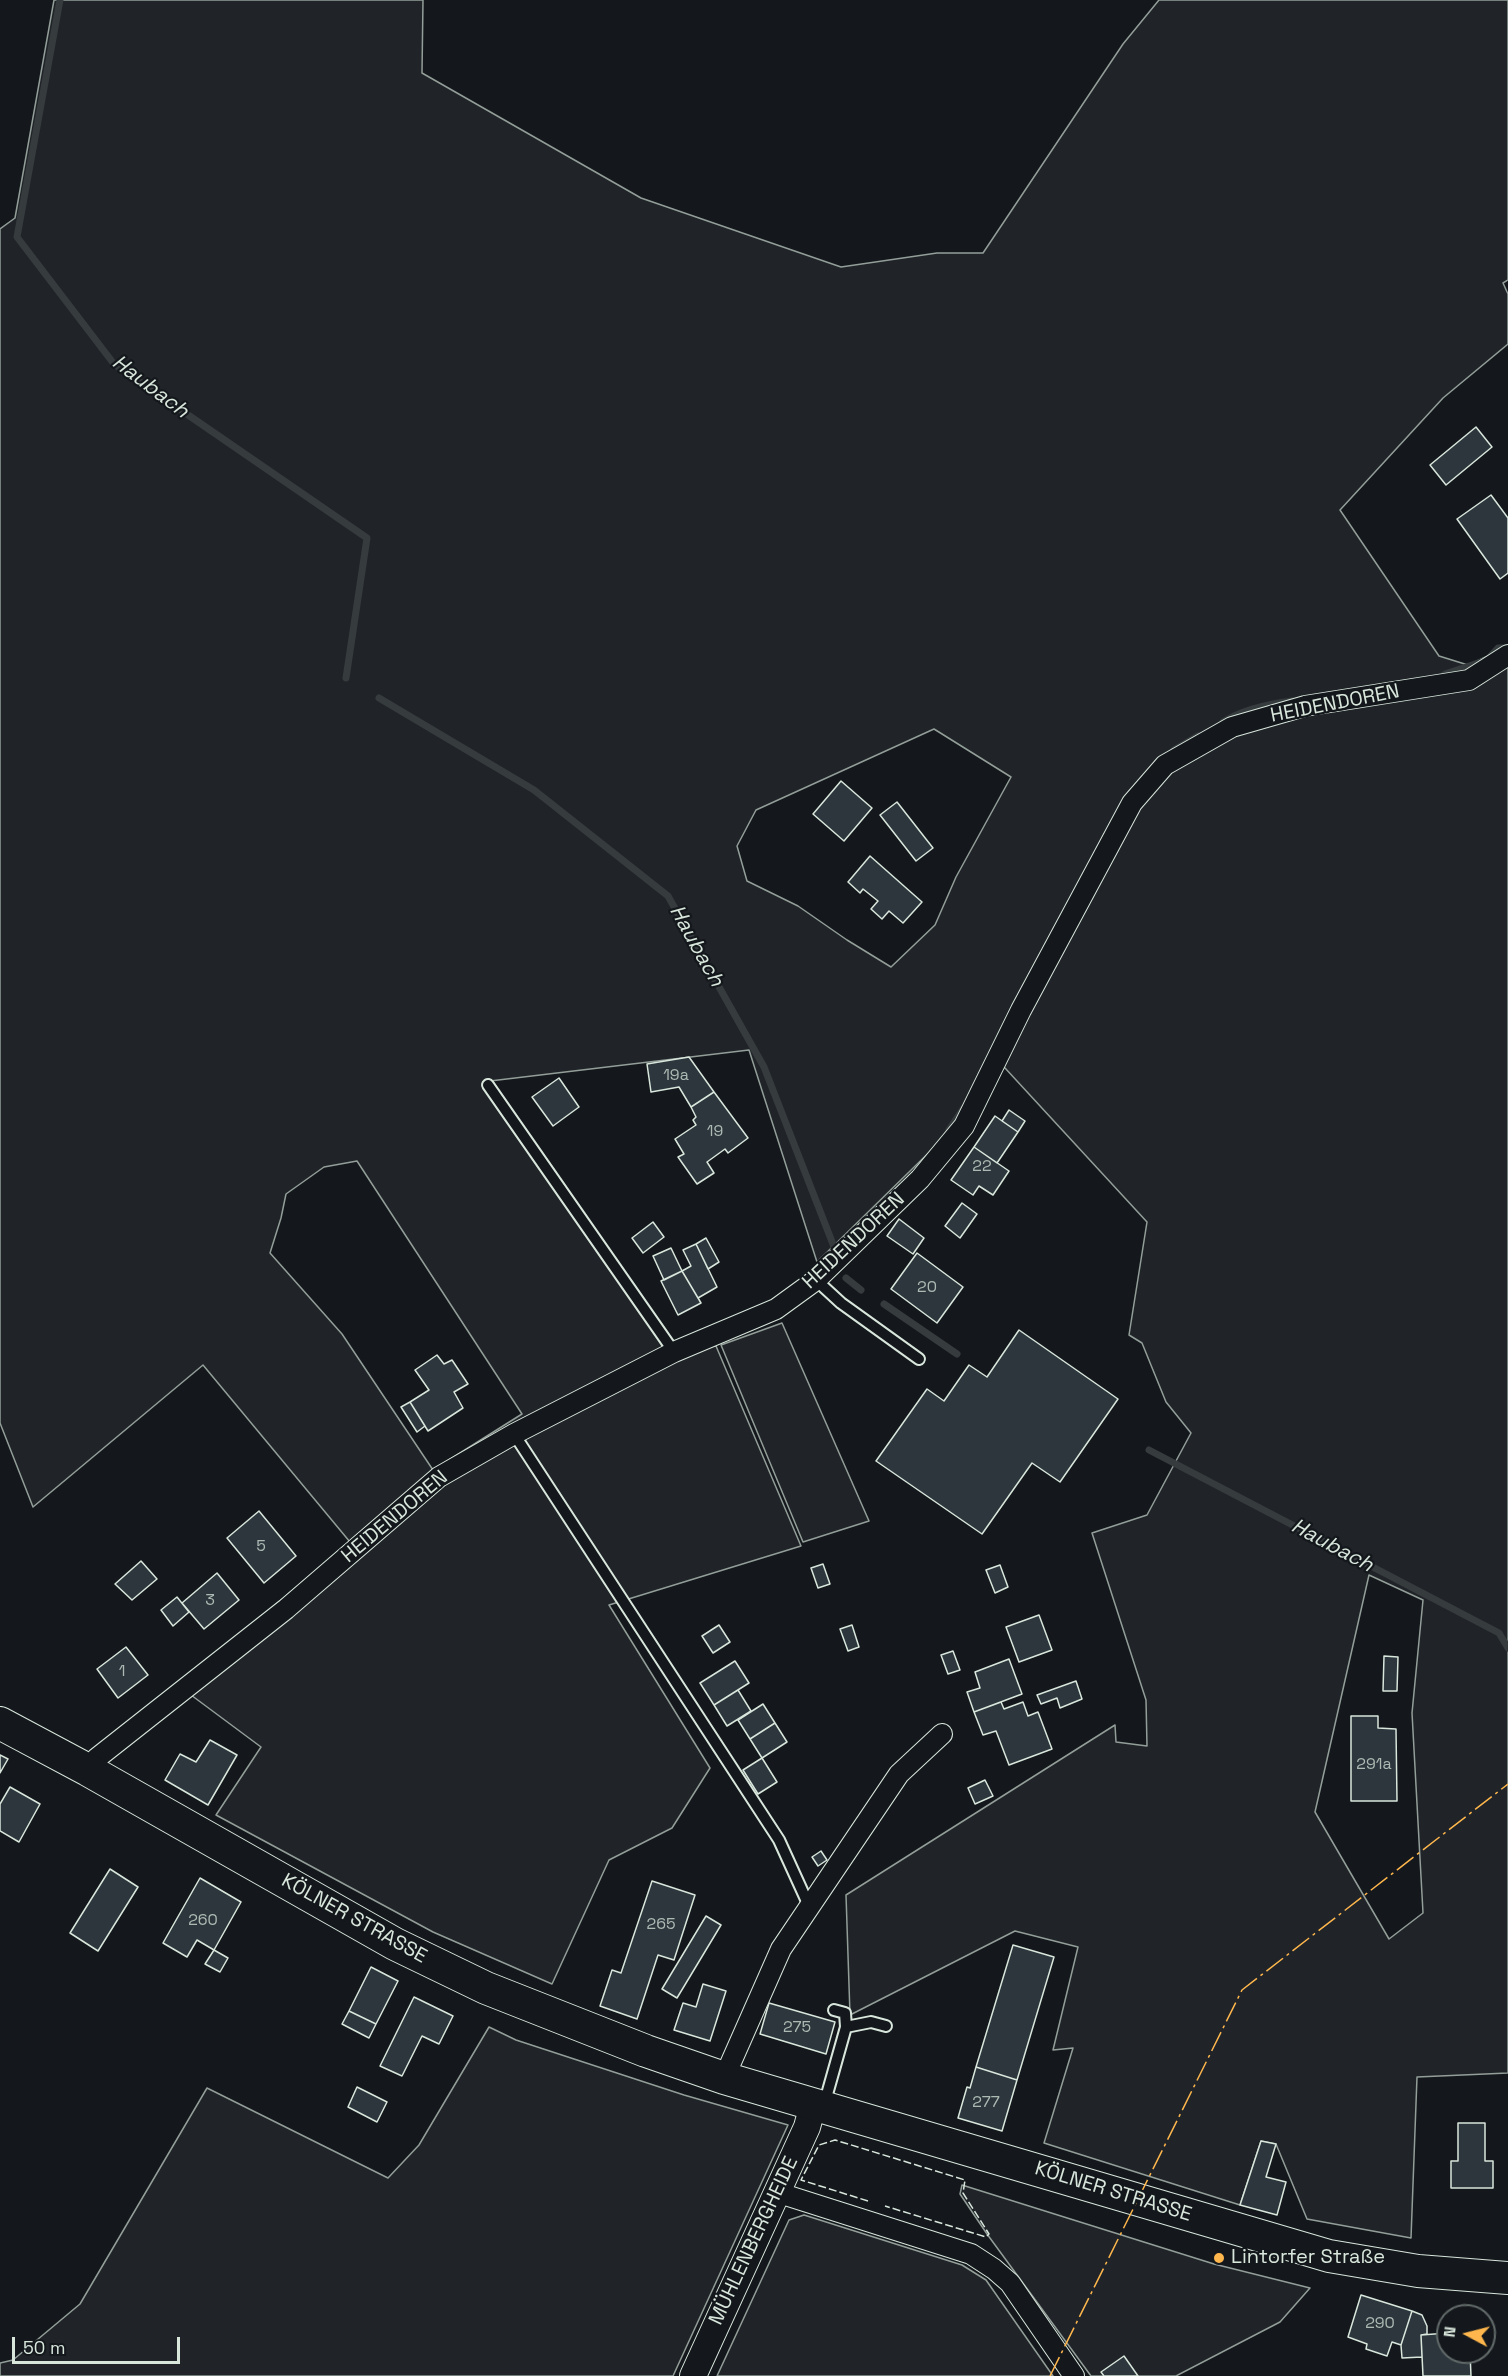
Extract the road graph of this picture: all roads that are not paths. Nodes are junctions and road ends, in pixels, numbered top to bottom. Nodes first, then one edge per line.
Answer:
1 (1508, 655) edge
2 (488, 1085) dead end
3 (816, 1280) junction
4 (674, 1352) junction
5 (919, 1359) dead end
6 (514, 1434) junction
7 (0, 1723) edge
8 (942, 1734) dead end
9 (88, 1770) junction
10 (810, 1908) junction
11 (834, 2010) dead end
12 (886, 2026) dead end
13 (846, 2027) junction
14 (724, 2078) junction
15 (819, 2106) junction
16 (776, 2192) junction
17 (1508, 2278) edge
18 (693, 2376) edge
19 (1074, 2376) edge

1 - 3 street, HEIDENDOREN
2 - 4 lane
3 - 4 street, HEIDENDOREN
3 - 5 lane
4 - 6 street, HEIDENDOREN
6 - 9 street, HEIDENDOREN
6 - 10 lane
7 - 9 main road, KÖLNER STRASSE
8 - 10 street
9 - 14 main road, KÖLNER STRASSE
10 - 14 street
11 - 13 lane
12 - 13 lane
13 - 15 lane
14 - 15 main road, KÖLNER STRASSE
15 - 16 street, MÜHLENBERGHEIDE
15 - 17 main road, KÖLNER STRASSE
16 - 18 street, MÜHLENBERGHEIDE
16 - 19 street

